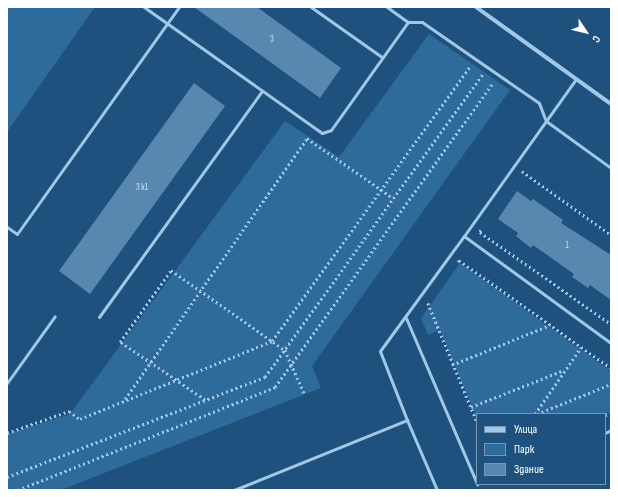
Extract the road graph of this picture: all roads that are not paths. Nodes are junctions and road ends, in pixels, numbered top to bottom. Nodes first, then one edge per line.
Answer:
1 (144, 7) edge
2 (179, 7) edge
3 (311, 7) edge
4 (387, 7) edge
5 (476, 7) edge
6 (408, 22) junction
7 (167, 23) junction
8 (382, 57) junction
9 (576, 79) junction
10 (262, 91) junction
11 (611, 104) edge
12 (546, 121) junction
13 (611, 168) edge
14 (7, 227) edge
15 (464, 236) junction
16 (55, 316) dead end
17 (99, 317) dead end
18 (406, 318) junction
19 (611, 343) edge
20 (7, 383) edge
21 (407, 420) junction
22 (476, 482) edge
23 (234, 490) edge
24 (437, 490) edge

1 - 7 lane
2 - 7 lane
3 - 8 lane
4 - 6 lane
5 - 9 street
6 - 8 lane
6 - 12 lane
7 - 10 lane
7 - 14 lane
8 - 10 lane
9 - 11 street
9 - 12 lane
10 - 17 lane
12 - 13 lane
12 - 15 lane
15 - 18 lane
15 - 19 lane
16 - 20 lane
18 - 21 lane
18 - 22 lane
21 - 23 lane
21 - 24 lane

